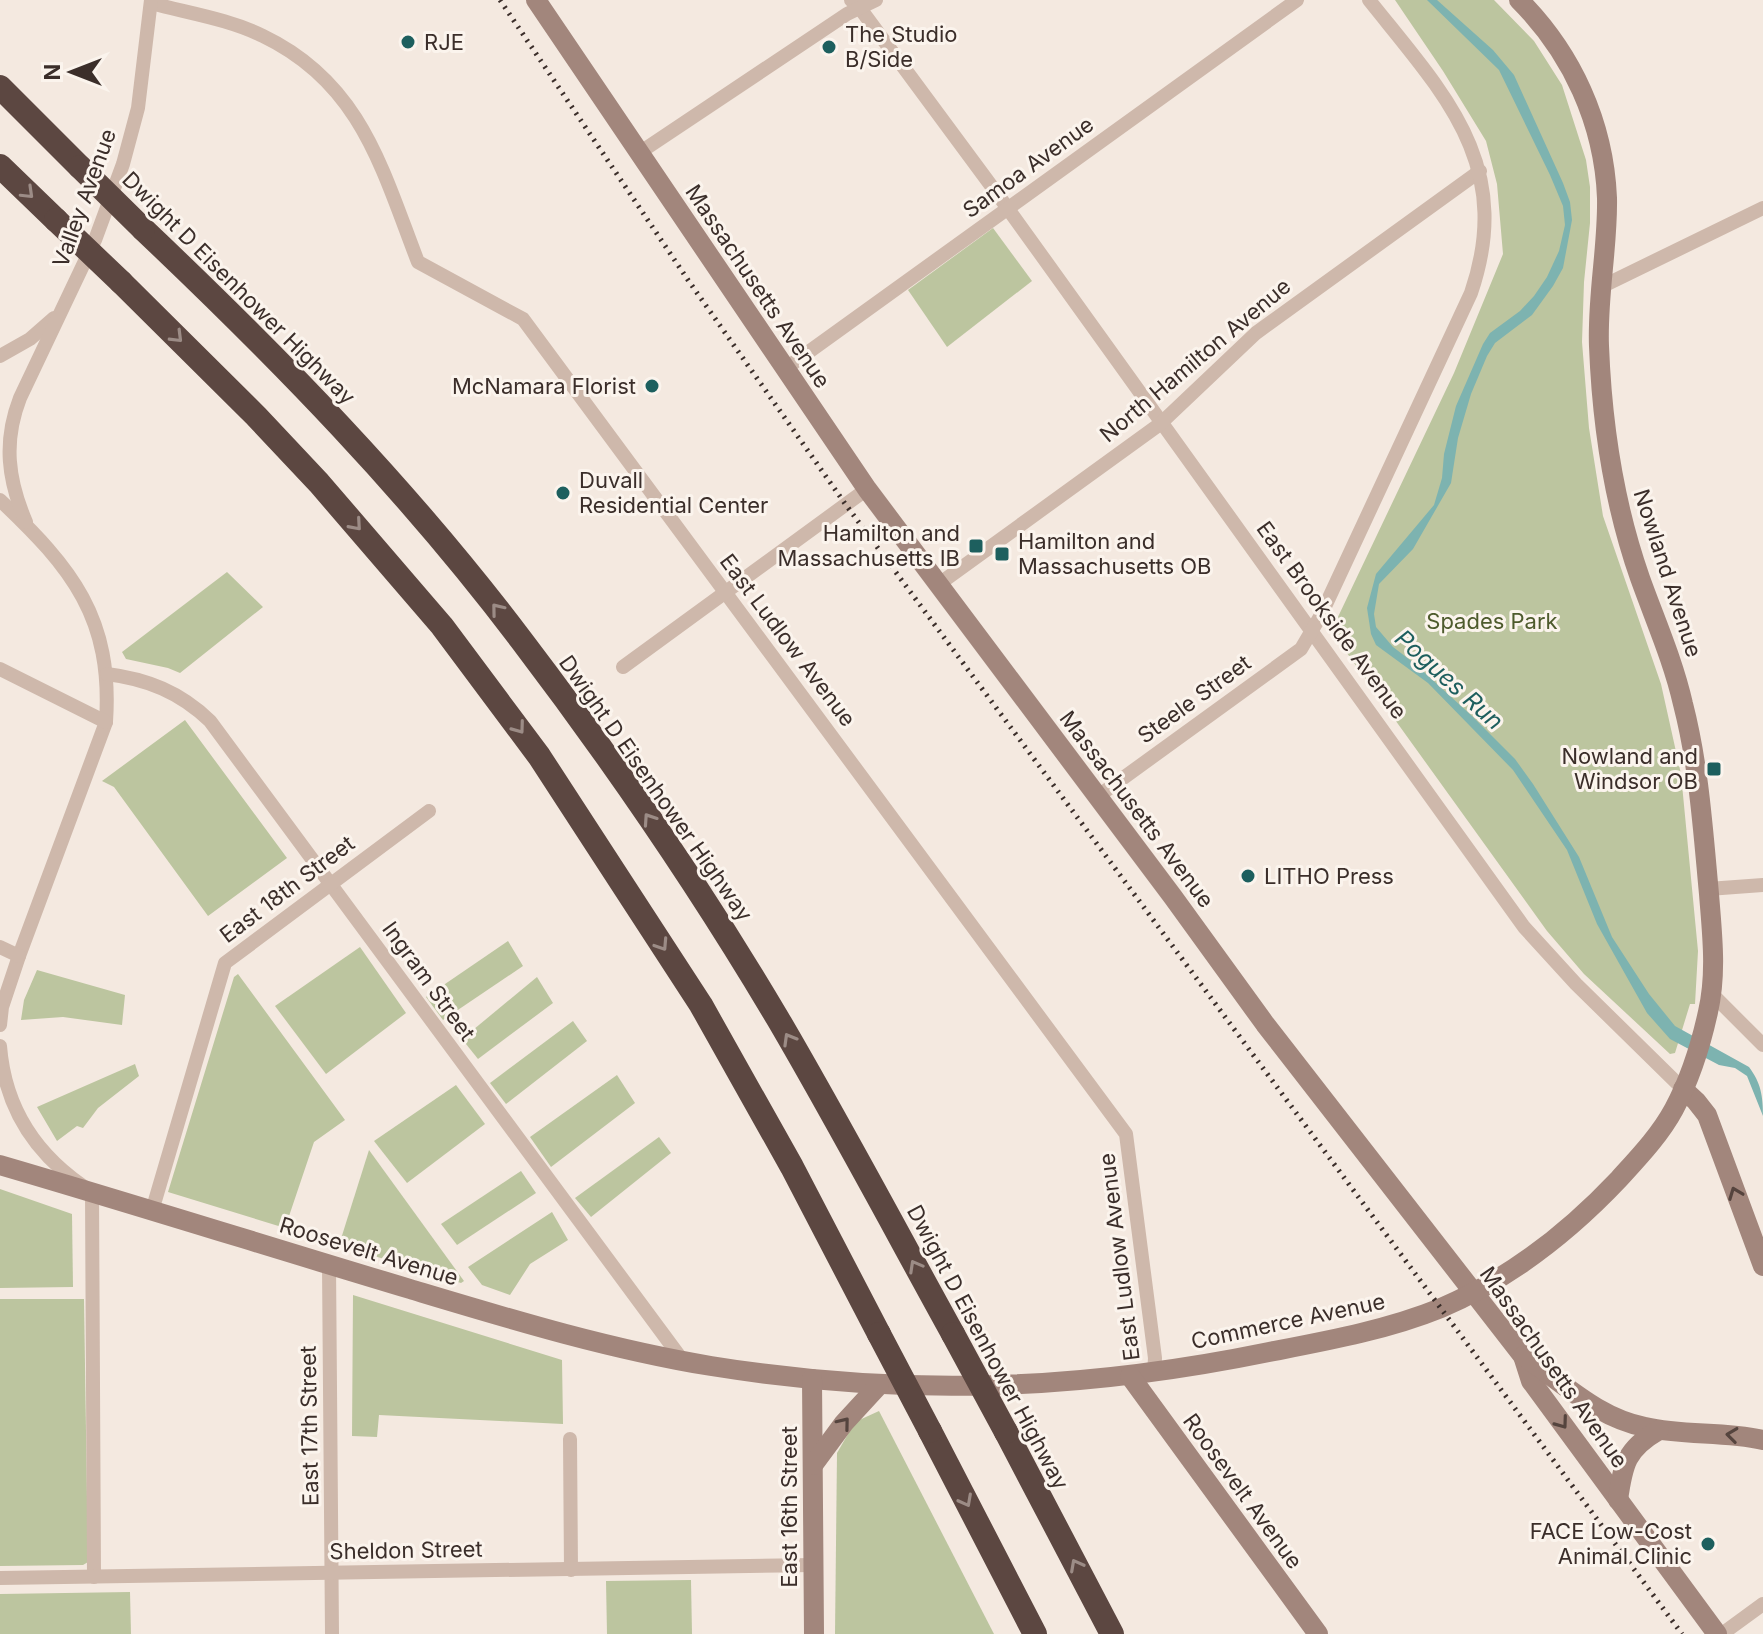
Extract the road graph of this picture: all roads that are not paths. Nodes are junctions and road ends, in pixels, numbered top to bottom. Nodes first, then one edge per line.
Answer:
1 (536, 0) edge
2 (876, 0) edge
3 (1297, 0) edge
4 (1369, 0) edge
5 (1519, 0) edge
6 (151, 2) edge
7 (855, 4) edge
8 (0, 87) edge
9 (639, 153) junction
10 (0, 166) edge
11 (1480, 171) junction
12 (1763, 208) edge
13 (1008, 209) junction
14 (1601, 287) junction
15 (60, 312) junction
16 (0, 356) edge
17 (785, 369) junction
18 (1160, 424) junction
19 (867, 489) junction
20 (0, 500) edge
21 (29, 528) junction
22 (939, 584) junction
23 (726, 593) junction
24 (1312, 632) junction
25 (623, 667) dead end
26 (0, 669) edge
27 (107, 674) junction
28 (106, 722) junction
29 (1097, 797) junction
30 (429, 811) dead end
31 (331, 885) junction
32 (1763, 885) edge
33 (1708, 889) junction
34 (0, 947) edge
35 (19, 956) junction
36 (1711, 993) junction
37 (1, 1010) edge
38 (0, 1025) edge
39 (1763, 1045) edge
40 (0, 1046) edge
41 (1683, 1089) junction
42 (0, 1165) edge
43 (92, 1192) junction
44 (152, 1211) junction
45 (329, 1265) junction
46 (1763, 1266) edge
47 (1473, 1291) junction
48 (1523, 1356) junction
49 (683, 1361) junction
50 (1154, 1373) junction
51 (1130, 1376) junction
52 (812, 1379) junction
53 (879, 1385) junction
54 (1659, 1430) junction
55 (570, 1439) dead end
56 (1763, 1440) edge
57 (813, 1465) junction
58 (1618, 1500) junction
59 (813, 1565) junction
60 (571, 1570) junction
61 (332, 1573) junction
62 (94, 1577) junction
63 (0, 1578) edge
64 (1763, 1604) edge
65 (332, 1634) edge
66 (814, 1634) edge
67 (1035, 1634) edge
68 (1112, 1634) edge
69 (1318, 1634) edge
70 (1720, 1634) edge

1 - 9 street, Massachusetts Avenue
2 - 7 street
3 - 13 street, Samoa Avenue
4 - 11 street, Steele Street
5 - 14 street, Nowland Avenue
6 - 15 street, Valley Avenue
6 - 23 street, East Ludlow Avenue
7 - 9 street
7 - 13 street, East Brookside Avenue
68 -> 8 highway, Dwight D Eisenhower Highway, bridge
9 - 17 street, Massachusetts Avenue
10 -> 67 highway, bridge
11 - 18 street, North Hamilton Avenue
11 - 24 street, Steele Street
12 - 14 street
13 - 17 street, Samoa Avenue
13 - 18 street, East Brookside Avenue
14 - 33 street, Nowland Avenue
15 - 16 street, Valley Avenue
15 - 21 street, Valley Avenue
17 - 19 street, Massachusetts Avenue
18 - 22 street, North Hamilton Avenue
18 - 24 street, East Brookside Avenue
19 - 22 street, Massachusetts Avenue
19 - 23 street
20 - 21 street
21 - 27 street
22 - 29 street, Massachusetts Avenue
23 - 25 street
23 - 50 street, East Ludlow Avenue
24 - 29 street, Steele Street
24 - 41 street, East Brookside Avenue
26 - 28 street
27 - 28 street
27 - 31 street, Ingram Street
28 - 35 street
29 - 47 street, Massachusetts Avenue
30 - 31 street, East 18th Street
31 - 44 street, East 18th Street
31 - 49 street, Ingram Street
32 - 33 street
33 - 36 street, Nowland Avenue
34 - 35 street
35 - 37 street
36 - 39 street
36 - 41 street, Nowland Avenue
37 - 38 street
40 - 43 street, Roosevelt Avenue
46 -> 41 street, East Brookside Avenue
41 - 47 street, Commerce Avenue
42 - 43 street
43 - 44 street, Roosevelt Avenue
43 - 62 street
44 - 45 street, Roosevelt Avenue
45 - 49 street, Roosevelt Avenue
45 - 61 street, East 17th Street
47 - 48 street, Massachusetts Avenue
47 - 50 street, Commerce Avenue
48 - 54 street
48 -> 58 street, Massachusetts Avenue
49 - 52 street, Roosevelt Avenue
50 - 51 street, Commerce Avenue
51 - 53 street, Commerce Avenue
51 - 69 street, Roosevelt Avenue
52 - 53 street, Commerce Avenue
52 - 57 street, East 16th Street
57 -> 53 street
56 -> 54 street
54 - 58 street
55 - 60 street
57 - 59 street, East 16th Street
58 - 70 street, Massachusetts Avenue
59 - 60 street, Sheldon Street
59 - 66 street, East 16th Street
60 - 61 street, Sheldon Street
61 - 62 street, Sheldon Street
61 - 65 street, East 17th Street
62 - 63 street, Sheldon Street
64 - 70 street

